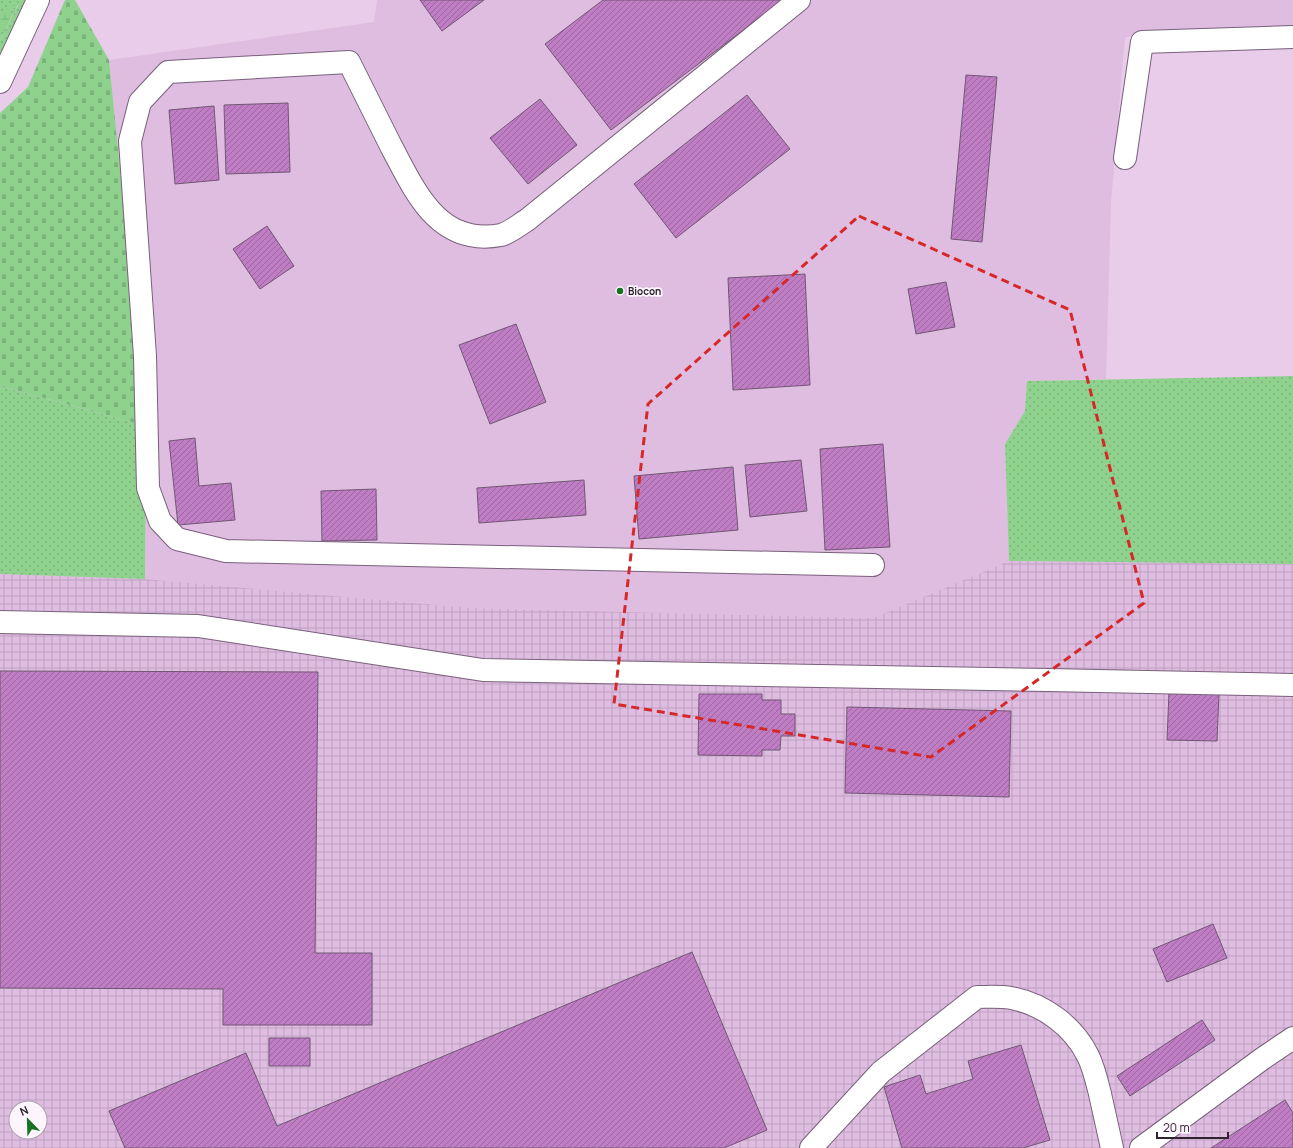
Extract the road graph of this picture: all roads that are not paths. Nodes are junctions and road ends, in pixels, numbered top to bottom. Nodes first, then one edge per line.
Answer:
1 (38, 0) edge
2 (799, 0) edge
3 (1293, 37) edge
4 (0, 82) edge
5 (1125, 158) dead end
6 (873, 565) dead end
7 (0, 622) edge
8 (1293, 685) edge
9 (1293, 1038) edge
10 (811, 1148) edge
11 (1112, 1148) edge
12 (1141, 1148) edge

1 - 4 street
2 - 6 street
3 - 5 street
7 - 8 street
9 - 12 street
10 - 11 street

